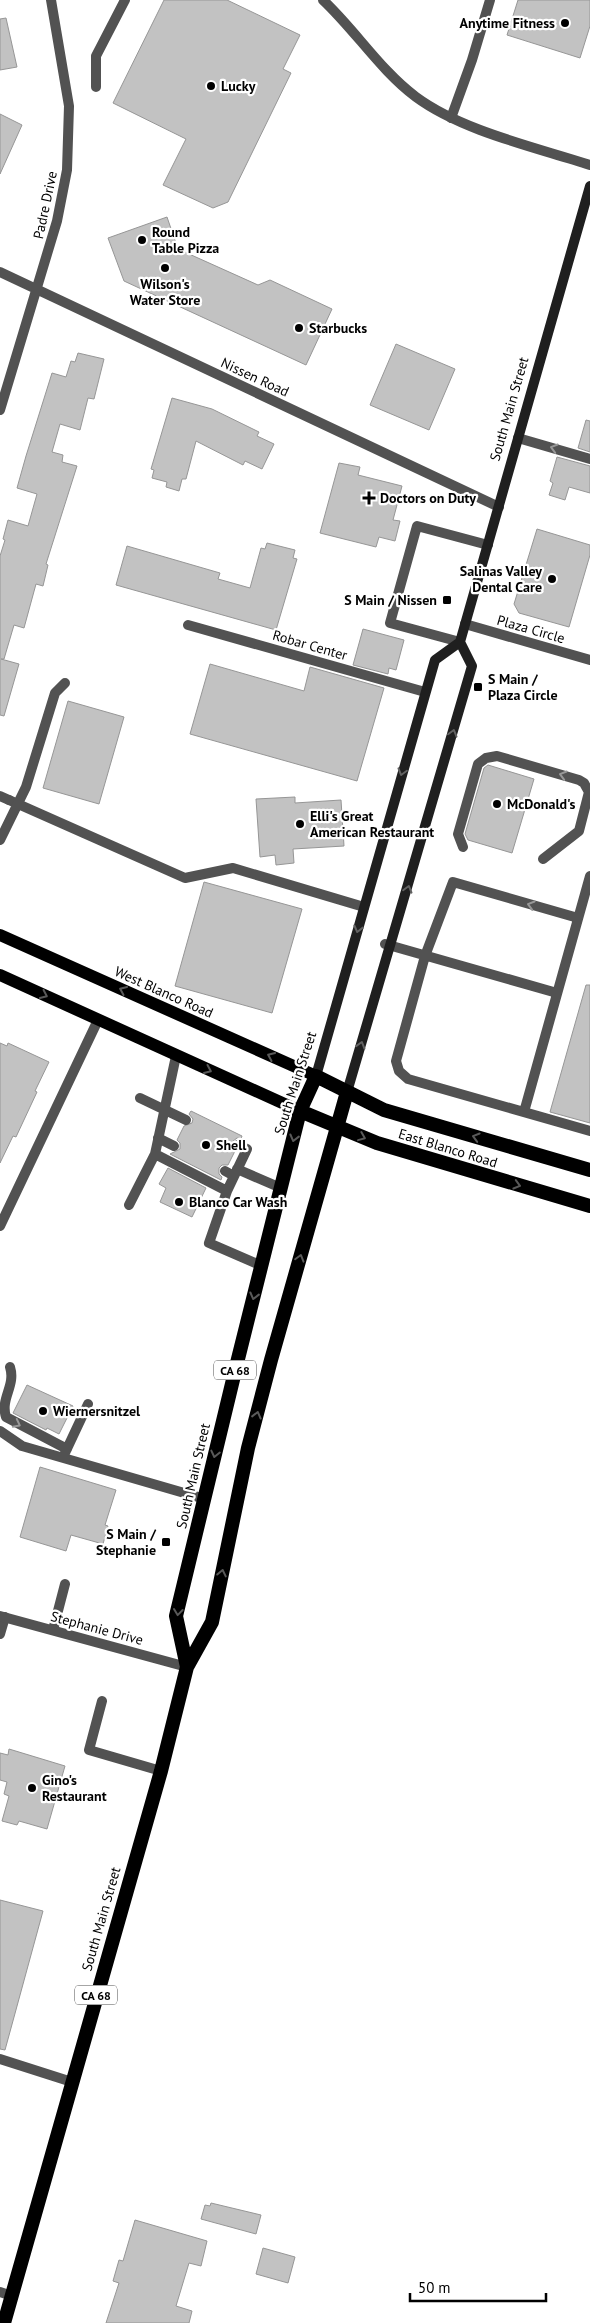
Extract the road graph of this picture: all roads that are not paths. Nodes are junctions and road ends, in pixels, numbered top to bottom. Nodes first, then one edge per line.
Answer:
1 (51, 0) edge
2 (125, 0) edge
3 (323, 0) edge
4 (490, 0) edge
5 (96, 87) dead end
6 (451, 118) junction
7 (590, 165) edge
8 (590, 186) edge
9 (0, 272) edge
10 (37, 290) junction
11 (0, 410) edge
12 (518, 438) junction
13 (590, 459) edge
14 (499, 507) junction
15 (488, 545) junction
16 (465, 624) junction
17 (188, 625) dead end
18 (460, 642) junction
19 (590, 660) edge
20 (65, 684) dead end
21 (425, 692) junction
22 (9, 800) edge
23 (0, 840) edge
24 (463, 847) dead end
25 (543, 859) dead end
26 (590, 876) edge
27 (364, 906) junction
28 (578, 918) junction
29 (0, 935) edge
30 (388, 945) junction
31 (425, 956) junction
32 (0, 975) edge
33 (557, 993) junction
34 (98, 1020) junction
35 (176, 1056) junction
36 (316, 1076) junction
37 (348, 1092) junction
38 (140, 1098) dead end
39 (164, 1109) junction
40 (300, 1112) junction
41 (524, 1112) junction
42 (186, 1120) dead end
43 (337, 1127) junction
44 (590, 1132) edge
45 (158, 1138) junction
46 (238, 1145) dead end
47 (174, 1146) dead end
48 (155, 1154) junction
49 (590, 1170) edge
50 (232, 1172) junction
51 (281, 1188) junction
52 (227, 1191) junction
53 (130, 1206) dead end
54 (590, 1206) edge
55 (0, 1226) edge
56 (262, 1266) junction
57 (10, 1368) dead end
58 (88, 1404) dead end
59 (0, 1431) edge
60 (67, 1449) junction
61 (62, 1459) junction
62 (205, 1499) junction
63 (65, 1584) dead end
64 (2, 1616) edge
65 (52, 1630) junction
66 (0, 1634) edge
67 (187, 1667) junction
68 (102, 1700) dead end
69 (161, 1771) junction
70 (0, 2059) edge
71 (72, 2082) junction
72 (6, 2294) edge
73 (4, 2323) edge

1 - 10 street, Padre Drive
2 - 5 street
3 - 6 street
4 - 6 street
6 - 7 street
8 - 12 main road, South Main Street
9 - 10 street, Nissen Road
10 - 11 street, Padre Drive
10 - 14 street, Nissen Road
13 -> 12 street
12 - 14 main road, South Main Street
14 - 15 main road, South Main Street
15 - 16 main road, South Main Street
15 - 18 street
16 - 18 main road, South Main Street
16 - 19 street, Plaza Circle
17 - 21 street, Robar Center
18 - 21 main road, South Main Street / CA 68
30 -> 18 main road, South Main Street
20 - 22 street
21 -> 27 main road, South Main Street / CA 68
22 - 23 street
22 - 27 street
25 -> 24 street
26 - 28 street
27 -> 36 main road, South Main Street / CA 68
28 -> 31 street
28 - 33 street
36 -> 29 main road, West Blanco Road
30 - 31 street
37 -> 30 main road, South Main Street
31 - 33 street
31 - 41 street
32 -> 34 main road
33 - 41 street
34 - 35 main road
34 - 55 street
35 - 39 street
35 -> 40 main road
36 - 37 highway, East Blanco Road
36 - 40 highway, South Main Street / CA 68
37 - 43 highway, South Main Street
49 -> 37 highway, East Blanco Road
38 - 39 street
39 - 42 street
39 - 45 street
40 - 43 highway, East Blanco Road
40 -> 51 highway, South Main Street / CA 68
41 - 44 street
43 -> 54 highway, East Blanco Road
67 -> 43 highway, South Main Street
45 - 47 street
45 - 48 street
46 - 50 street
48 - 52 street
48 - 53 street
50 - 51 street
50 - 52 street
51 - 56 highway, South Main Street / CA 68
52 - 56 street
56 -> 62 highway, South Main Street / CA 68
57 -> 60 street
58 - 60 street
59 - 61 street
60 - 61 street
61 - 62 street
62 -> 67 highway, South Main Street / CA 68
63 - 65 street
64 - 65 street, Stephanie Drive
64 - 66 street
65 - 67 street, Stephanie Drive
67 - 69 highway, South Main Street / CA 68
68 - 69 street
69 - 71 highway, South Main Street / CA 68
70 - 71 street
71 - 72 highway, South Main Street / CA 68
72 - 73 highway, South Main Street / CA 68

